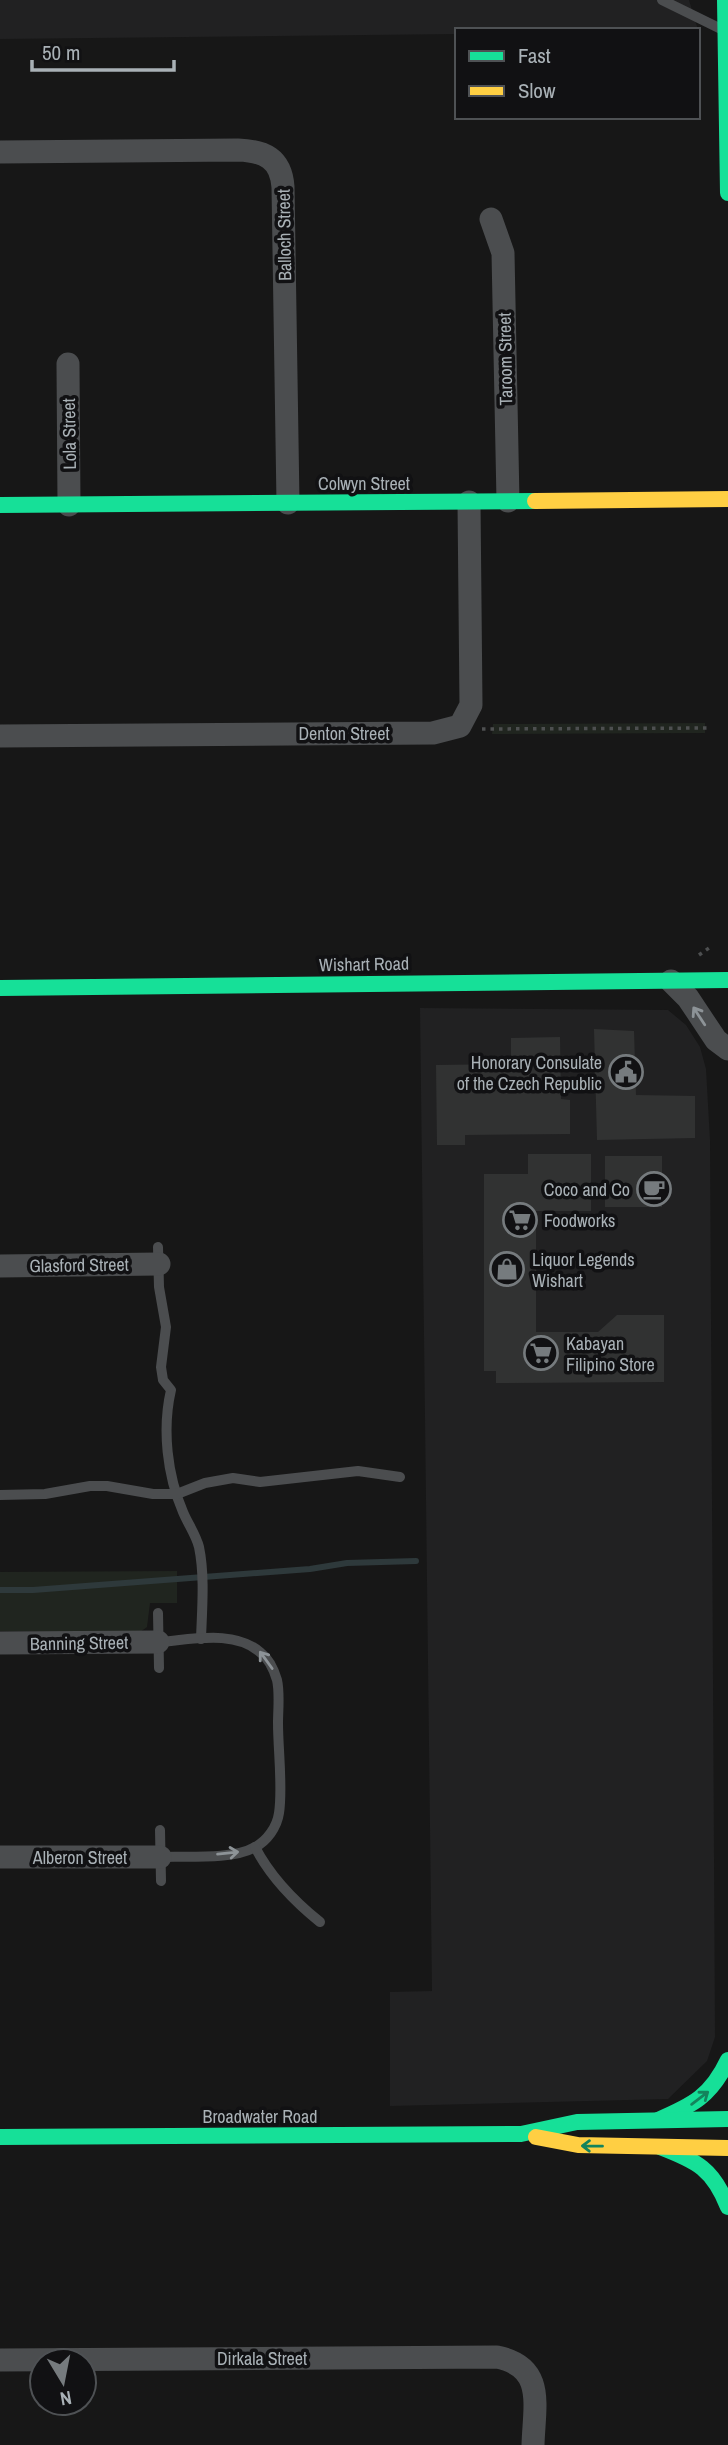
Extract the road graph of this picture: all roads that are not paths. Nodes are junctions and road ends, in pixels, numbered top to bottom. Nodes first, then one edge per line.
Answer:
1 (662, 0) edge
2 (725, 0) edge
3 (726, 31) junction
4 (0, 152) edge
5 (728, 193) edge
6 (491, 219) dead end
7 (68, 364) dead end
8 (728, 499) edge
9 (508, 501) junction
10 (469, 502) junction
11 (288, 503) junction
12 (0, 505) edge
13 (69, 505) junction
14 (0, 736) edge
15 (728, 980) edge
16 (671, 981) junction
17 (0, 988) edge
18 (728, 1049) edge
19 (158, 1256) joint
20 (0, 1266) edge
21 (400, 1477) dead end
22 (177, 1494) junction
23 (0, 1495) edge
24 (158, 1613) dead end
25 (201, 1639) junction
26 (158, 1642) junction
27 (0, 1643) edge
28 (159, 1668) dead end
29 (160, 1830) dead end
30 (255, 1847) junction
31 (0, 1857) edge
32 (160, 1857) junction
33 (161, 1881) dead end
34 (320, 1922) dead end
35 (728, 2060) edge
36 (728, 2119) edge
37 (658, 2120) junction
38 (521, 2134) junction
39 (0, 2137) edge
40 (660, 2147) junction
41 (728, 2148) edge
42 (728, 2207) edge
43 (0, 2360) edge
44 (533, 2445) edge

1 - 3 lane
2 - 3 street
3 - 5 street
4 - 11 street, Balloch Street
6 - 9 street, Taroom Street
7 - 13 street, Lola Street
8 - 9 street, Colwyn Street
9 - 10 street, Colwyn Street
10 - 11 street, Colwyn Street
10 - 14 street, Denton Street
11 - 13 street, Colwyn Street
12 - 13 street, Colwyn Street
15 - 16 street, Wishart Road
16 - 17 street, Wishart Road
18 -> 16 street
19 - 20 street, Glasford Street
19 - 22 lane
21 - 22 lane
22 - 23 lane
22 - 25 lane
24 - 26 lane
25 - 26 lane
30 -> 25 lane
26 - 27 street, Banning Street
26 - 28 lane
29 - 32 lane
32 -> 30 lane
30 - 34 lane
31 - 32 street, Alberon Street
32 - 33 lane
37 -> 35 street
36 - 37 street, Broadwater Road
37 - 38 street, Broadwater Road
38 - 39 street, Broadwater Road
40 -> 38 street, Broadwater Road
40 - 41 street, Broadwater Road
40 - 42 street
43 - 44 street, Dirkala Street

